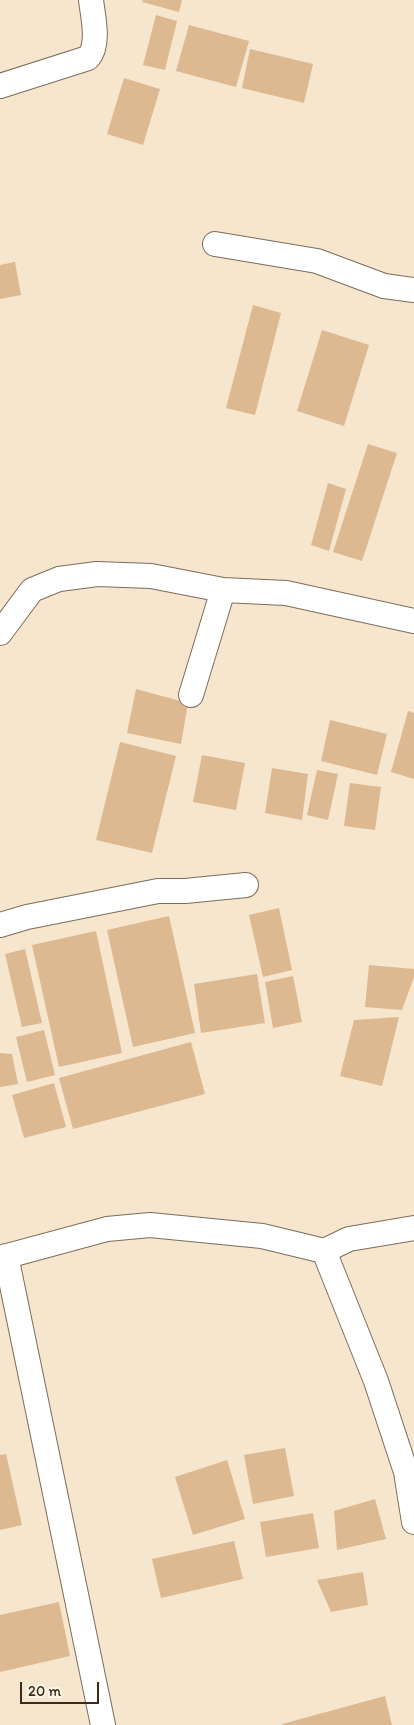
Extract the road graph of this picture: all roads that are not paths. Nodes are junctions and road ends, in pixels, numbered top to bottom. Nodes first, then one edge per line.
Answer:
1 (91, 0) edge
2 (0, 86) edge
3 (215, 244) dead end
4 (414, 290) edge
5 (223, 590) junction
6 (414, 621) edge
7 (0, 633) edge
8 (191, 695) dead end
9 (246, 885) dead end
10 (0, 925) edge
11 (414, 1228) edge
12 (324, 1251) junction
13 (3, 1257) edge
14 (414, 1522) edge
15 (103, 1725) edge

1 - 2 street
3 - 4 street
5 - 6 street
5 - 7 street
5 - 8 street
9 - 10 street
11 - 12 street
12 - 13 street
12 - 14 street
13 - 15 street

